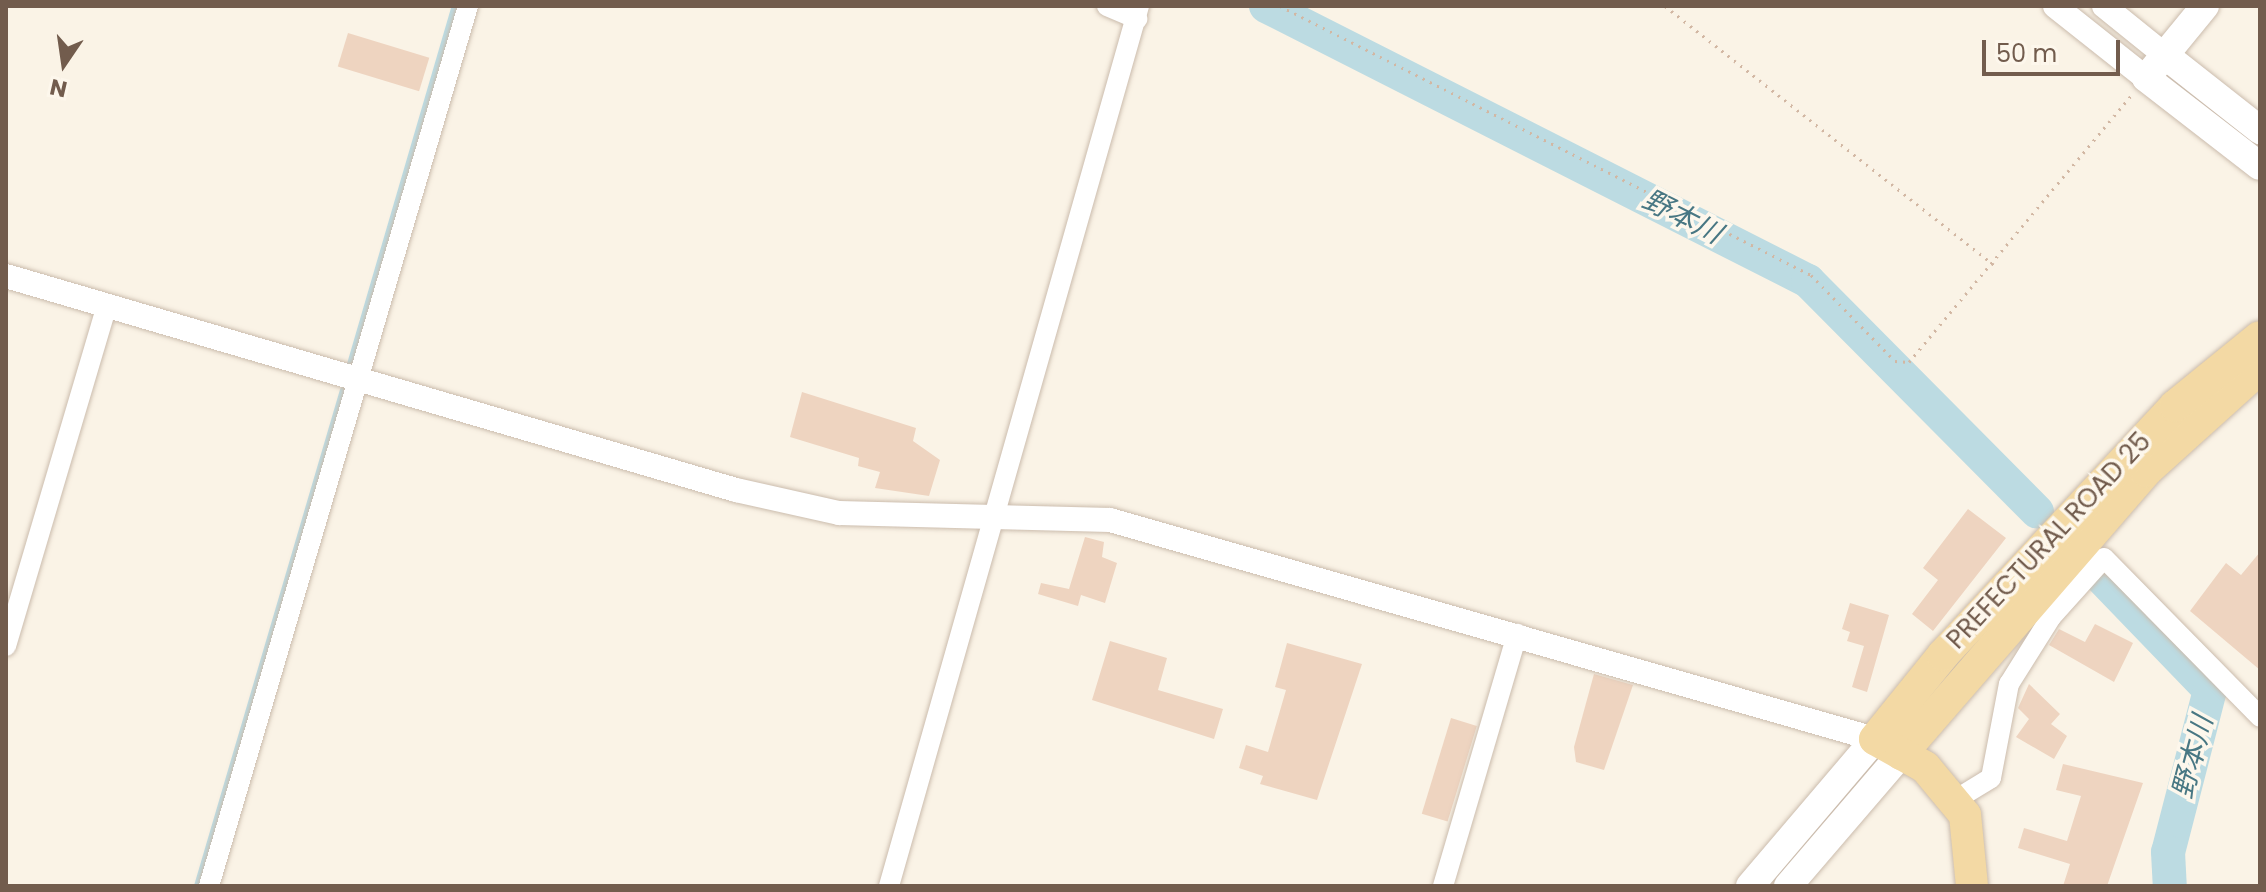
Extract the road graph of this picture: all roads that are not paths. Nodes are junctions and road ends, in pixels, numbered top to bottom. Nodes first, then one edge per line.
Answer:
1 (468, 6) edge
2 (1107, 6) edge
3 (2055, 6) edge
4 (2104, 6) edge
5 (2205, 6) edge
6 (1138, 13) edge
7 (2166, 56) junction
8 (2146, 78) junction
9 (2260, 130) edge
10 (2260, 166) edge
11 (6, 276) edge
12 (107, 305) junction
13 (2260, 337) edge
14 (2260, 368) edge
15 (359, 379) junction
16 (997, 512) junction
17 (1517, 634) junction
18 (6, 646) edge
19 (2260, 717) edge
20 (1888, 747) junction
21 (1955, 800) junction
22 (209, 886) edge
23 (889, 886) edge
24 (1443, 886) edge
25 (1750, 886) edge
26 (1788, 886) edge
27 (1972, 886) edge

1 - 15 street
2 - 6 street
3 - 8 street
4 - 7 street
5 - 7 main road
6 - 16 street
7 - 8 main road
7 - 9 main road
8 - 10 main road
11 - 12 street
12 - 15 street
12 - 18 street
13 - 20 main road, PREFECTURAL ROAD 25
14 - 20 main road, PREFECTURAL ROAD 25
15 - 16 street
15 - 22 street
16 - 17 street
16 - 23 street
17 - 20 street
17 - 24 street
19 - 21 street
20 - 21 main road
20 - 25 main road
20 - 26 main road
21 - 27 main road

